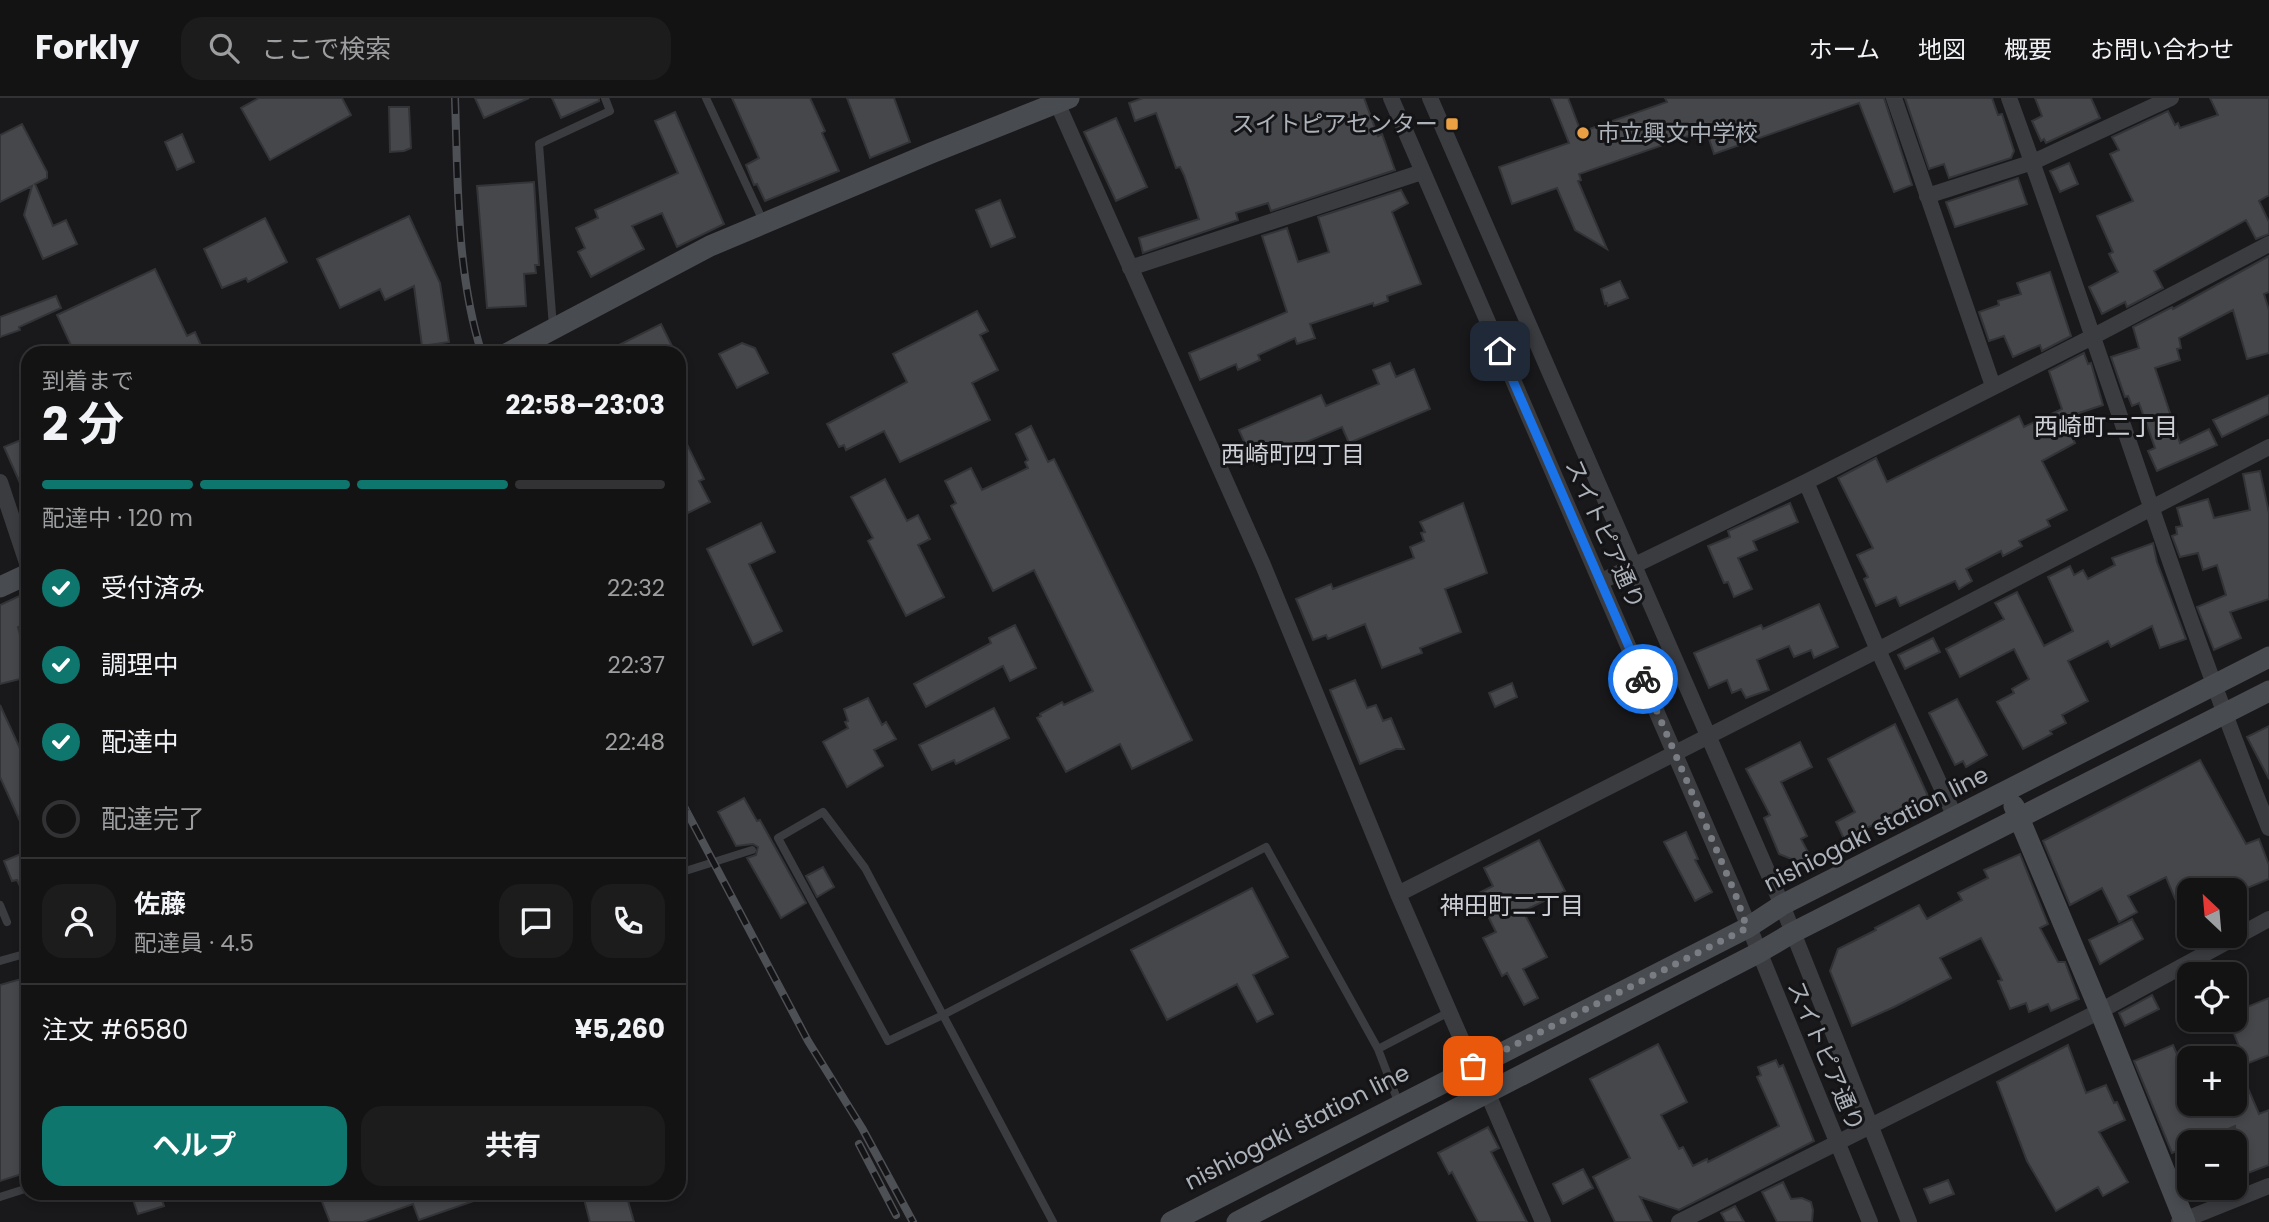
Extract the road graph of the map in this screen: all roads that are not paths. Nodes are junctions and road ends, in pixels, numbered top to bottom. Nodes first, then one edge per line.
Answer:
1 (605, 98) edge
2 (706, 98) edge
3 (1391, 98) edge
4 (1430, 98) edge
5 (1894, 98) edge
6 (2009, 98) edge
7 (2171, 98) edge
8 (1060, 99) edge
9 (2033, 163) junction
10 (1422, 172) junction
11 (1927, 196) junction
12 (764, 223) junction
13 (2269, 244) edge
14 (1130, 268) junction
15 (554, 327) junction
16 (2094, 336) junction
17 (520, 346) edge
18 (1993, 386) junction
19 (2269, 447) edge
20 (0, 482) edge
21 (1806, 482) junction
22 (2153, 507) junction
23 (21, 545) edge
24 (1633, 565) junction
25 (21, 577) edge
26 (1602, 581) junction
27 (0, 587) edge
28 (1878, 650) junction
29 (2269, 657) edge
30 (2214, 686) junction
31 (2269, 691) edge
32 (2223, 714) junction
33 (1709, 736) junction
34 (1675, 753) junction
35 (2007, 792) junction
36 (1955, 817) junction
37 (2019, 819) junction
38 (2269, 828) edge
39 (752, 850) dead end
40 (686, 871) edge
41 (1398, 894) junction
42 (0, 905) edge
43 (1782, 905) junction
44 (2269, 919) edge
45 (7, 922) dead end
46 (1747, 928) junction
47 (1792, 933) junction
48 (1758, 953) junction
49 (21, 955) edge
50 (0, 961) edge
51 (2100, 1011) junction
52 (1449, 1012) junction
53 (943, 1015) junction
54 (1378, 1049) junction
55 (1473, 1066) junction
56 (1487, 1092) junction
57 (1399, 1104) junction
58 (1870, 1125) junction
59 (1837, 1142) junction
60 (2269, 1186) edge
61 (21, 1190) edge
62 (0, 1197) edge
63 (2183, 1221) edge
64 (1053, 1222) edge
65 (1171, 1222) edge
66 (1237, 1222) edge
67 (1543, 1222) edge
68 (1679, 1222) edge
69 (1870, 1222) edge
70 (1909, 1222) edge

1 - 15 lane
2 - 12 lane
3 - 10 street, スイトピア通り
4 - 24 street, スイトピア通り
5 - 11 street
6 - 9 street
7 - 9 street
8 - 12 main road
8 - 14 street
9 - 11 street
9 - 16 street
10 - 14 street
10 - 26 street, スイトピア通り
11 - 18 street
12 - 15 main road
13 - 16 street
14 - 41 street
15 - 17 main road
16 - 18 street
16 - 22 street
18 - 21 street
19 - 22 street
20 - 23 street
21 - 24 street
21 - 28 street
22 - 28 street
22 - 30 street
24 - 26 street
24 - 33 street, スイトピア通り
25 - 27 main road
26 - 34 street, スイトピア通り
28 - 33 street
28 - 36 street
29 - 30 main road, nishiogaki station line
30 - 32 street
30 - 35 main road, nishiogaki station line
31 - 32 main road
32 - 37 main road
32 - 38 street
33 - 34 street
33 - 43 street, スイトピア通り
34 - 41 street
34 - 46 street, スイトピア通り
35 - 36 main road, nishiogaki station line
35 - 37 main road
36 - 43 main road, nishiogaki station line
37 - 47 main road
37 - 51 main road
39 - 40 lane
41 - 52 street
42 - 45 lane
43 - 46 main road, nishiogaki station line
43 - 47 street, スイトピア通り
44 - 51 street
46 - 48 street, スイトピア通り
46 - 55 main road, nishiogaki station line
47 - 48 main road
47 - 58 street, スイトピア通り
48 - 56 main road
48 - 59 street, スイトピア通り
49 - 50 lane
51 - 58 street
51 - 63 main road
52 - 54 lane
52 - 55 street
53 - 53 lane
53 - 54 lane
53 - 64 lane
54 - 57 lane
55 - 56 street
55 - 57 main road, nishiogaki station line
56 - 66 main road
56 - 67 street
57 - 65 main road, nishiogaki station line
58 - 59 street
58 - 70 street, スイトピア通り
59 - 68 street
59 - 69 street, スイトピア通り
60 - 63 street
61 - 62 lane

